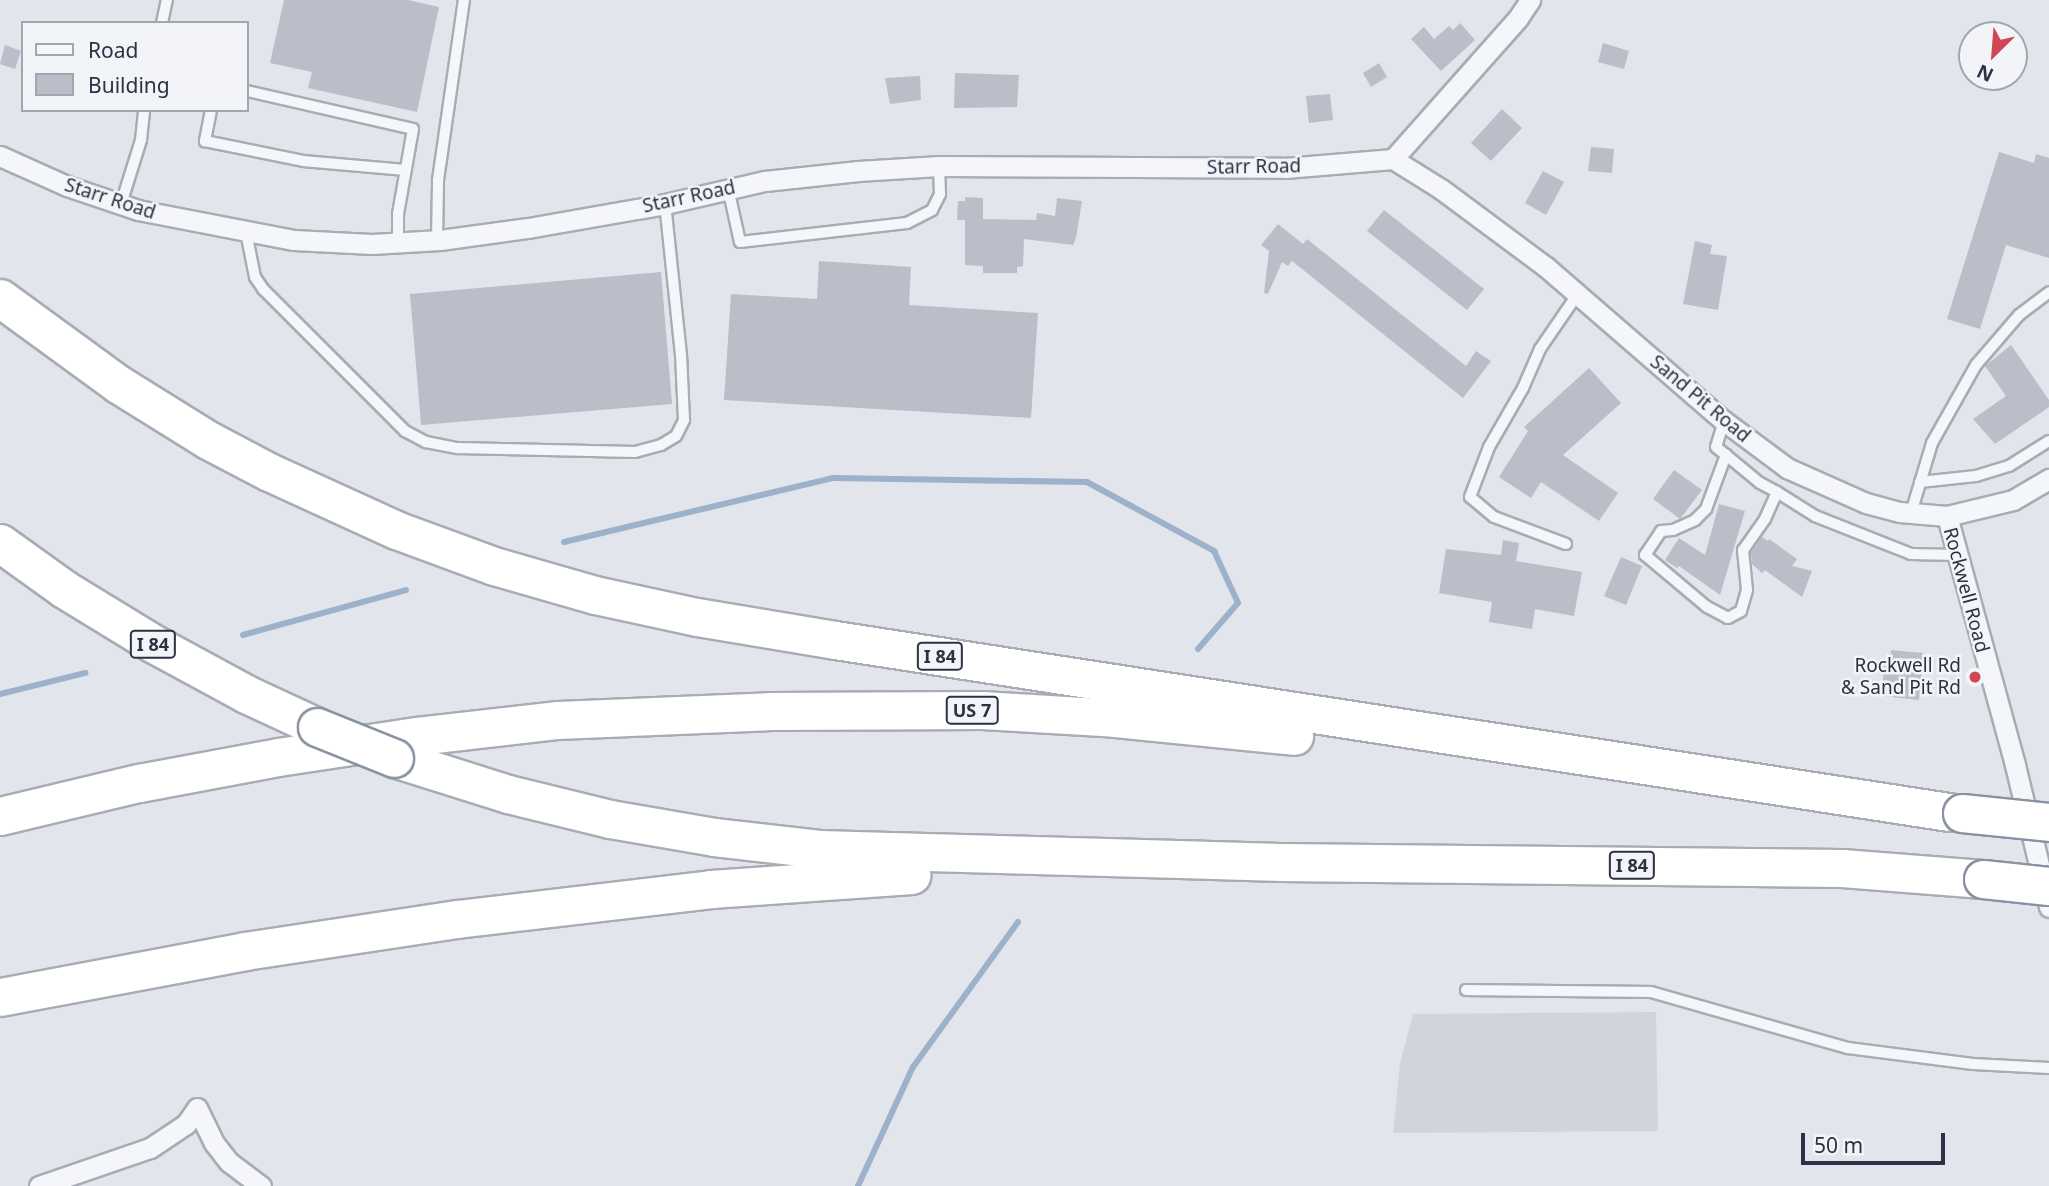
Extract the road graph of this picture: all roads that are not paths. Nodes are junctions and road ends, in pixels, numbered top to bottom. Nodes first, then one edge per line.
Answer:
1 (167, 0) edge
2 (464, 0) edge
3 (1530, 0) edge
4 (162, 21) edge
5 (248, 91) edge
6 (144, 112) edge
7 (211, 112) edge
8 (0, 156) edge
9 (1393, 159) junction
10 (939, 166) junction
11 (406, 170) junction
12 (728, 188) junction
13 (121, 204) junction
14 (665, 204) junction
15 (246, 232) junction
16 (437, 240) junction
17 (398, 243) junction
18 (2049, 292) edge
19 (1577, 295) junction
20 (0, 298) edge
21 (1724, 421) junction
22 (2049, 442) edge
23 (1726, 455) junction
24 (2049, 479) edge
25 (1920, 482) junction
26 (1777, 492) junction
27 (1910, 513) junction
28 (1947, 516) junction
29 (0, 543) edge
30 (1566, 544) dead end
31 (1956, 555) junction
32 (1955, 812) junction
33 (0, 816) edge
34 (2049, 822) edge
35 (1281, 862) junction
36 (2049, 886) edge
37 (2049, 907) edge
38 (358, 934) junction
39 (1466, 990) dead end
40 (0, 997) edge
41 (0, 1018) edge
42 (2049, 1068) edge
43 (40, 1186) edge
44 (261, 1186) edge

1 - 4 lane
2 - 16 lane
3 - 9 street
5 - 11 lane
6 - 13 lane
7 - 11 lane
8 - 13 street, Starr Road
9 - 10 street, Starr Road
9 - 19 street, Sand Pit Road
10 - 12 street, Starr Road
10 - 12 lane
11 - 17 lane
12 - 14 street, Starr Road
13 - 15 street, Starr Road
14 - 15 lane
14 - 16 street, Starr Road
15 - 17 street, Starr Road
16 - 17 street, Starr Road
18 - 25 lane
19 - 21 street, Sand Pit Road
19 - 30 lane
20 - 32 highway, I 84
21 - 23 lane
21 - 27 street, Sand Pit Road
22 - 25 lane
23 - 26 lane
23 - 26 lane
24 - 28 street, Sand Pit Road
25 - 27 lane
26 - 31 lane
27 - 28 street, Sand Pit Road
28 - 31 street, Rockwell Road
29 - 35 highway, I 84, bridge
31 - 37 street, Rockwell Road
32 - 33 highway, US 7
32 - 34 highway, I 84, bridge
35 - 36 highway, I 84, bridge
35 - 38 highway
38 - 40 highway
38 - 41 highway
39 - 42 lane
43 - 44 street

